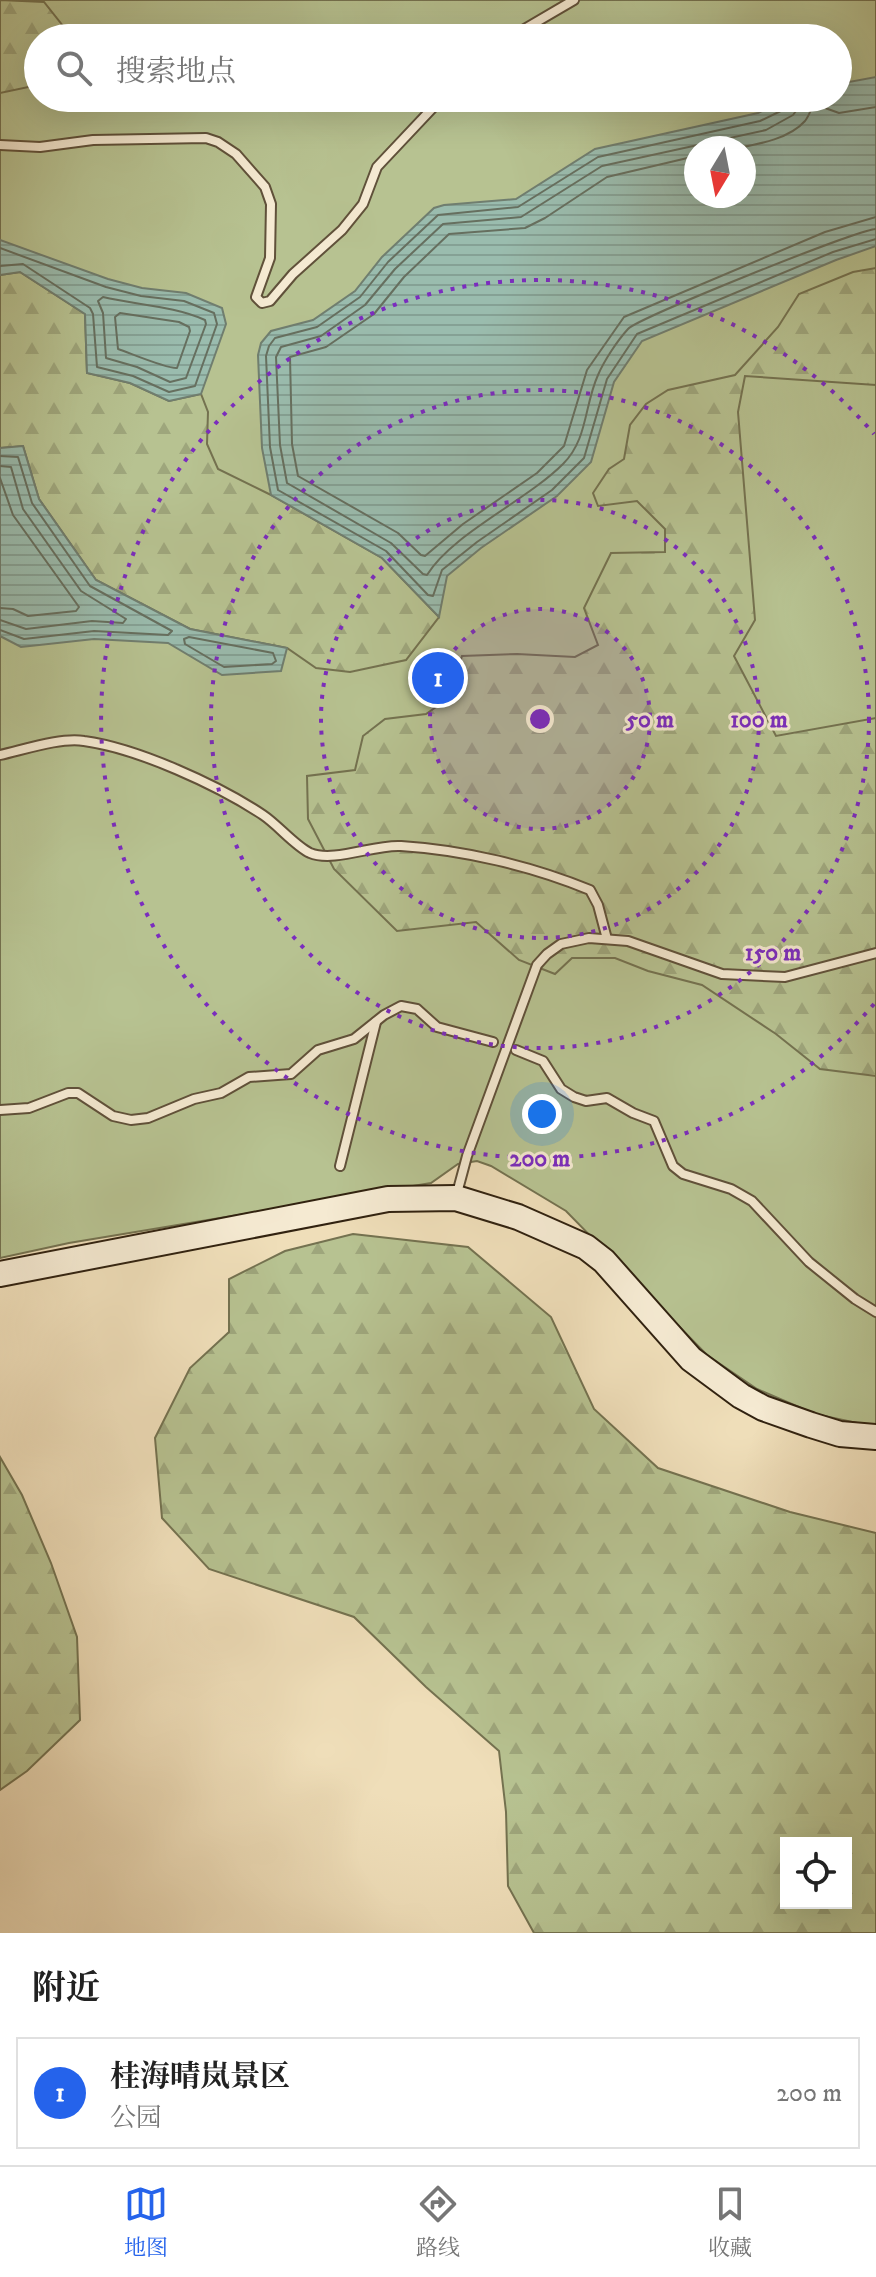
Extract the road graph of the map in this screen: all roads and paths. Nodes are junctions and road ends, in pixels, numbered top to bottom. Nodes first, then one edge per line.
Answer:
1 (574, 0) edge
2 (533, 24) edge
3 (429, 112) edge
4 (0, 145) edge
5 (0, 755) edge
6 (607, 939) junction
7 (876, 953) edge
8 (376, 1022) junction
9 (493, 1042) dead end
10 (516, 1050) dead end
11 (0, 1110) edge
12 (340, 1166) dead end
13 (456, 1198) junction
14 (0, 1274) edge
15 (876, 1312) edge
16 (876, 1437) edge

1 - 2 lane
3 - 4 lane
5 - 6 lane
6 - 7 lane
6 - 13 lane
8 - 9 lane
8 - 11 lane
8 - 12 lane
10 - 15 lane
13 - 14 street
13 - 16 street

